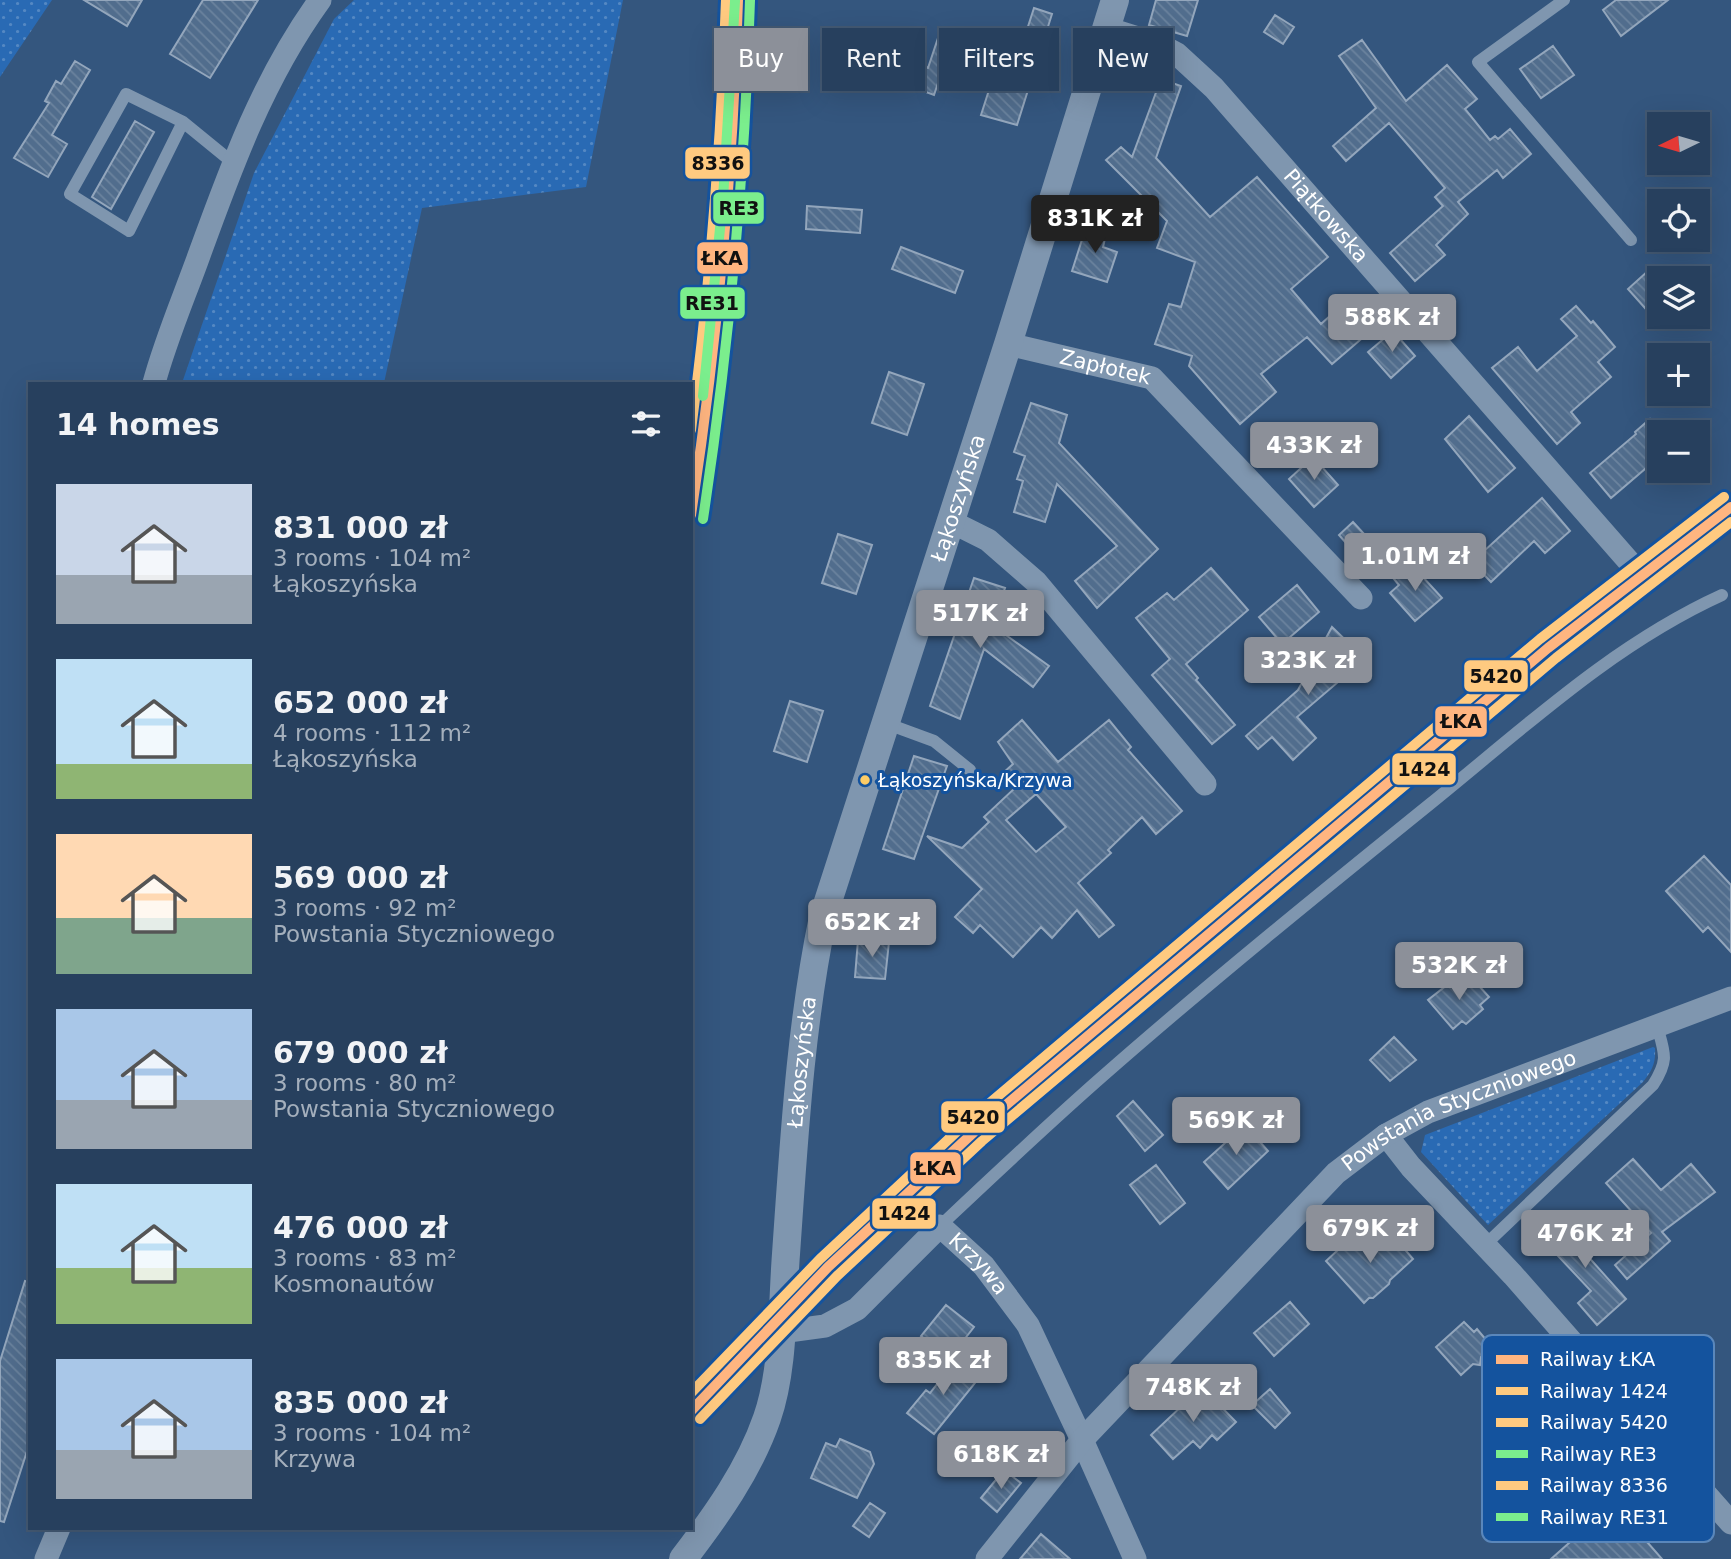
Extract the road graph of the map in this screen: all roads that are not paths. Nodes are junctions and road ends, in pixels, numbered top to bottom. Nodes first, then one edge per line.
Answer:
1 (320, 0) edge
2 (1115, 0) edge
3 (1564, 0) edge
4 (1106, 28) edge
5 (1173, 52) edge
6 (1086, 91) edge
7 (183, 122) junction
8 (232, 162) junction
9 (1631, 240) dead end
10 (1008, 344) junction
11 (154, 382) edge
12 (950, 522) junction
13 (1632, 565) dead end
14 (1722, 595) dead end
15 (1361, 598) dead end
16 (885, 722) junction
17 (970, 770) dead end
18 (1205, 784) dead end
19 (1731, 998) edge
20 (1657, 1026) junction
21 (1387, 1135) junction
22 (940, 1226) junction
23 (1485, 1245) junction
24 (781, 1332) junction
25 (1565, 1335) edge
26 (1082, 1440) junction
27 (1714, 1504) edge
28 (1731, 1523) edge
29 (58, 1530) edge
30 (46, 1559) edge
31 (683, 1559) edge
32 (987, 1559) edge
33 (1135, 1559) edge

1 - 8 street
2 - 4 street, Łąkoszyńska
3 - 9 lane
5 - 13 street, Piątkowska
6 - 10 street, Łąkoszyńska
7 - 7 lane
7 - 8 lane
8 - 11 street
10 - 12 street, Łąkoszyńska
10 - 15 street, Zapłotek
12 - 16 street, Łąkoszyńska
12 - 18 street
14 - 22 lane
16 - 17 lane
16 - 24 street, Łąkoszyńska
19 - 20 street, Powstania Styczniowego
20 - 21 street, Powstania Styczniowego
20 - 23 lane
21 - 23 street
21 - 26 street, Powstania Styczniowego
22 - 24 street, Krzywa
22 - 26 street, Krzywa
23 - 25 street
24 - 31 street, Łąkoszyńska
26 - 32 street, Powstania Styczniowego
26 - 33 street, Krzywa
27 - 28 street
29 - 30 street

